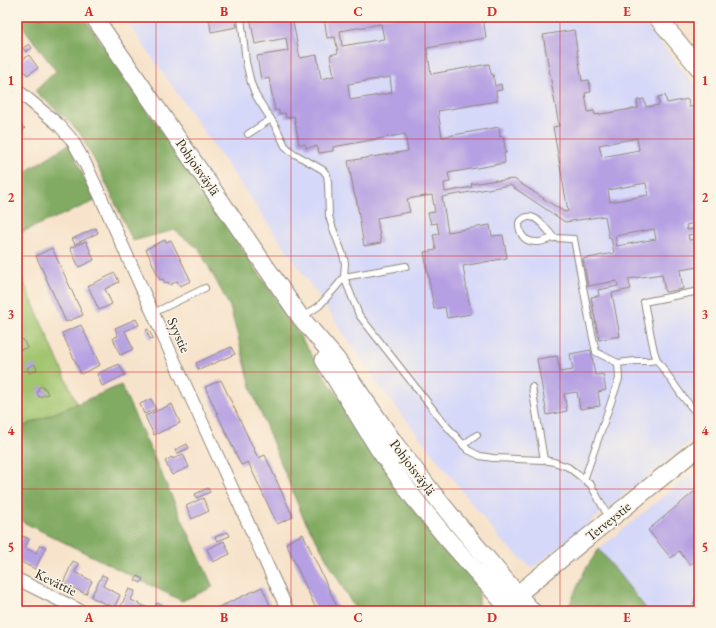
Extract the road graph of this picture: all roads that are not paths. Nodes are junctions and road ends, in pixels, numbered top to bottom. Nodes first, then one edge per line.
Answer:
1 (94, 17) edge
2 (240, 17) edge
3 (657, 17) edge
4 (699, 68) edge
5 (17, 90) edge
6 (271, 119) junction
7 (248, 134) dead end
8 (554, 238) junction
9 (406, 266) dead end
10 (344, 276) junction
11 (205, 288) dead end
12 (699, 291) edge
13 (153, 313) junction
14 (301, 318) junction
15 (658, 360) junction
16 (618, 363) junction
17 (532, 387) dead end
18 (699, 416) edge
19 (477, 435) dead end
20 (463, 445) junction
21 (699, 447) edge
22 (544, 460) junction
23 (584, 480) junction
24 (617, 516) junction
25 (17, 579) edge
26 (507, 605) edge
27 (81, 611) edge
28 (288, 611) edge
29 (532, 611) edge

1 - 14 main road, Pohjoisväylä
2 - 6 lane
3 - 4 main road
5 - 13 street, Syystie
6 - 7 lane
6 - 10 lane
8 - 8 lane
8 - 16 lane
9 - 10 lane
10 - 14 lane
10 - 20 lane
11 - 13 lane
12 - 15 lane
13 - 28 street, Syystie
14 - 26 main road, Pohjoisväylä
15 - 16 lane
15 - 18 lane
16 - 23 lane
17 - 22 lane
19 - 20 lane
20 - 22 lane
21 - 24 main road, Terveystie
22 - 23 lane
23 - 24 lane
24 - 26 main road, Terveystie
25 - 27 street, Kevättie
26 - 29 main road, Pohjoisväylä

